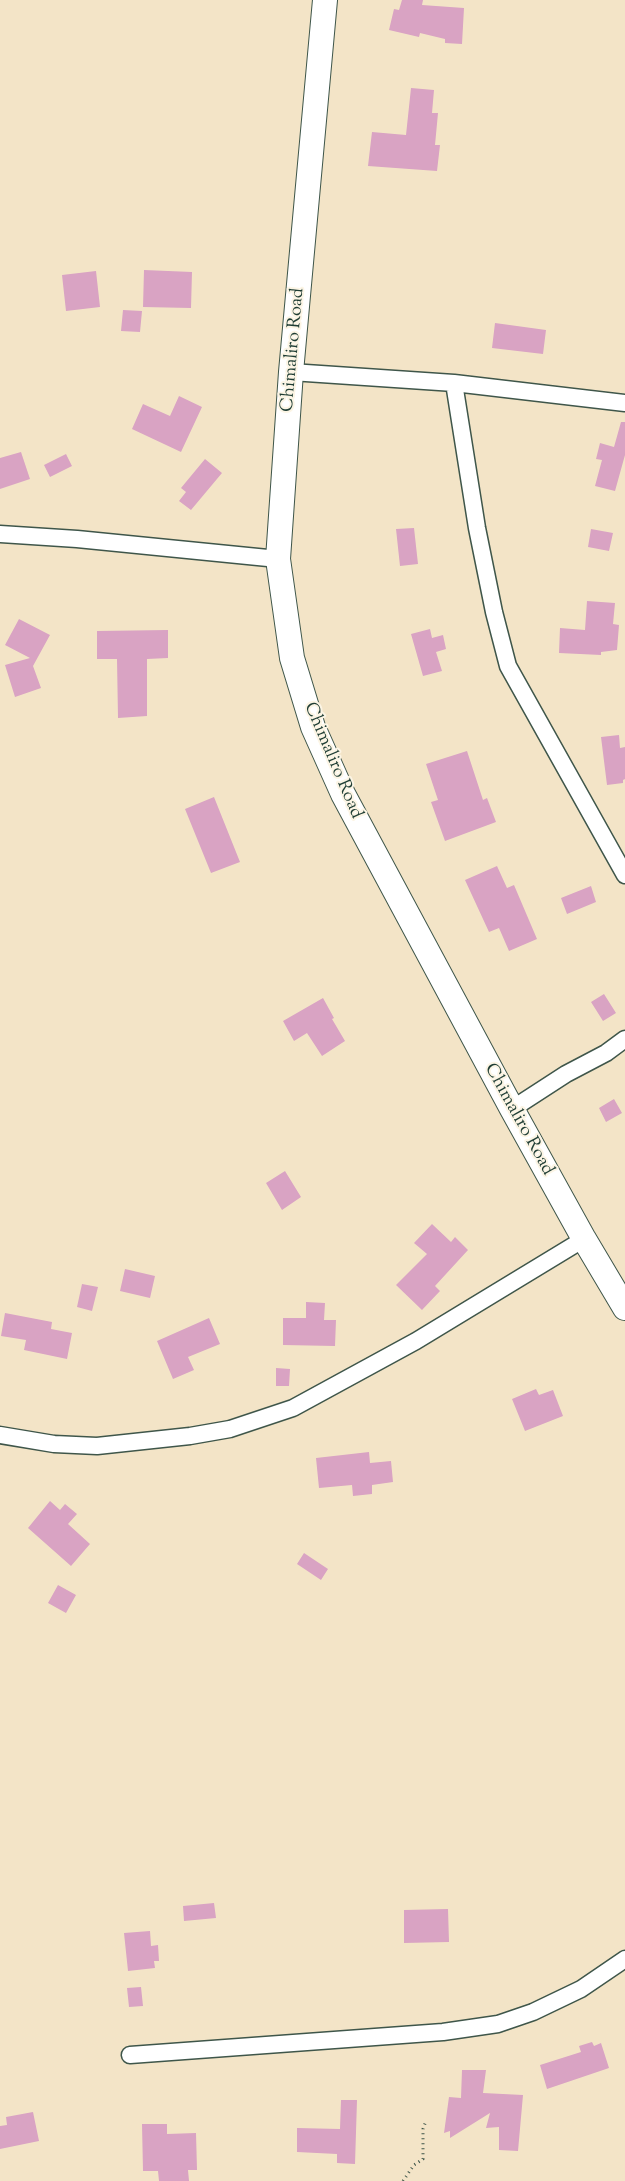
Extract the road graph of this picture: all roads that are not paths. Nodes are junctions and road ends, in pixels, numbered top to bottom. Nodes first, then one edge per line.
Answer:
1 (325, 0) edge
2 (291, 372) junction
3 (454, 383) junction
4 (625, 403) edge
5 (0, 534) edge
6 (278, 559) junction
7 (625, 875) edge
8 (625, 1039) edge
9 (512, 1109) junction
10 (584, 1239) junction
11 (625, 1308) edge
12 (0, 1435) edge
13 (625, 1960) edge
14 (130, 2055) dead end

1 - 2 street, Chimaliro Road
2 - 3 street
2 - 6 street, Chimaliro Road
3 - 4 street
3 - 7 street
5 - 6 street
6 - 9 street, Chimaliro Road
8 - 9 street
9 - 10 street, Chimaliro Road
10 - 11 street, Chimaliro Road
10 - 12 street
13 - 14 street

